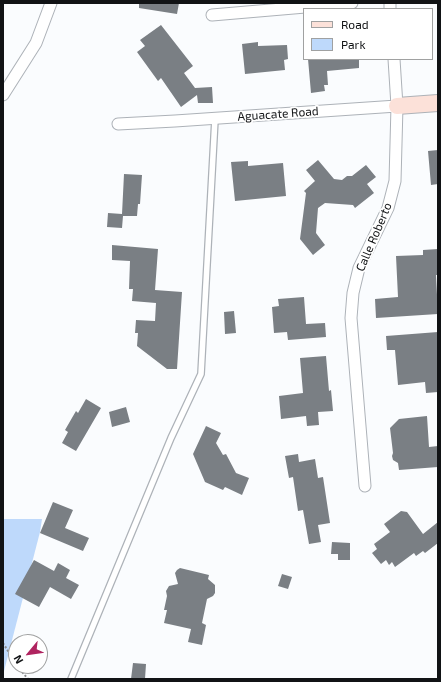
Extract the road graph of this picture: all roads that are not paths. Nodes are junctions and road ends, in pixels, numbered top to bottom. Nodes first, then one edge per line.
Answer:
1 (51, 3) edge
2 (352, 3) edge
3 (212, 15) dead end
4 (394, 60) edge
5 (3, 95) edge
6 (438, 103) edge
7 (397, 106) junction
8 (215, 119) junction
9 (118, 124) dead end
10 (365, 486) dead end
11 (71, 679) edge

1 - 5 street
2 - 3 street
4 - 7 street, Calle Roberto
6 - 7 street, Aguacate Road
7 - 8 street, Aguacate Road
7 - 10 street, Calle Roberto
8 - 9 street, Aguacate Road
8 - 11 lane

